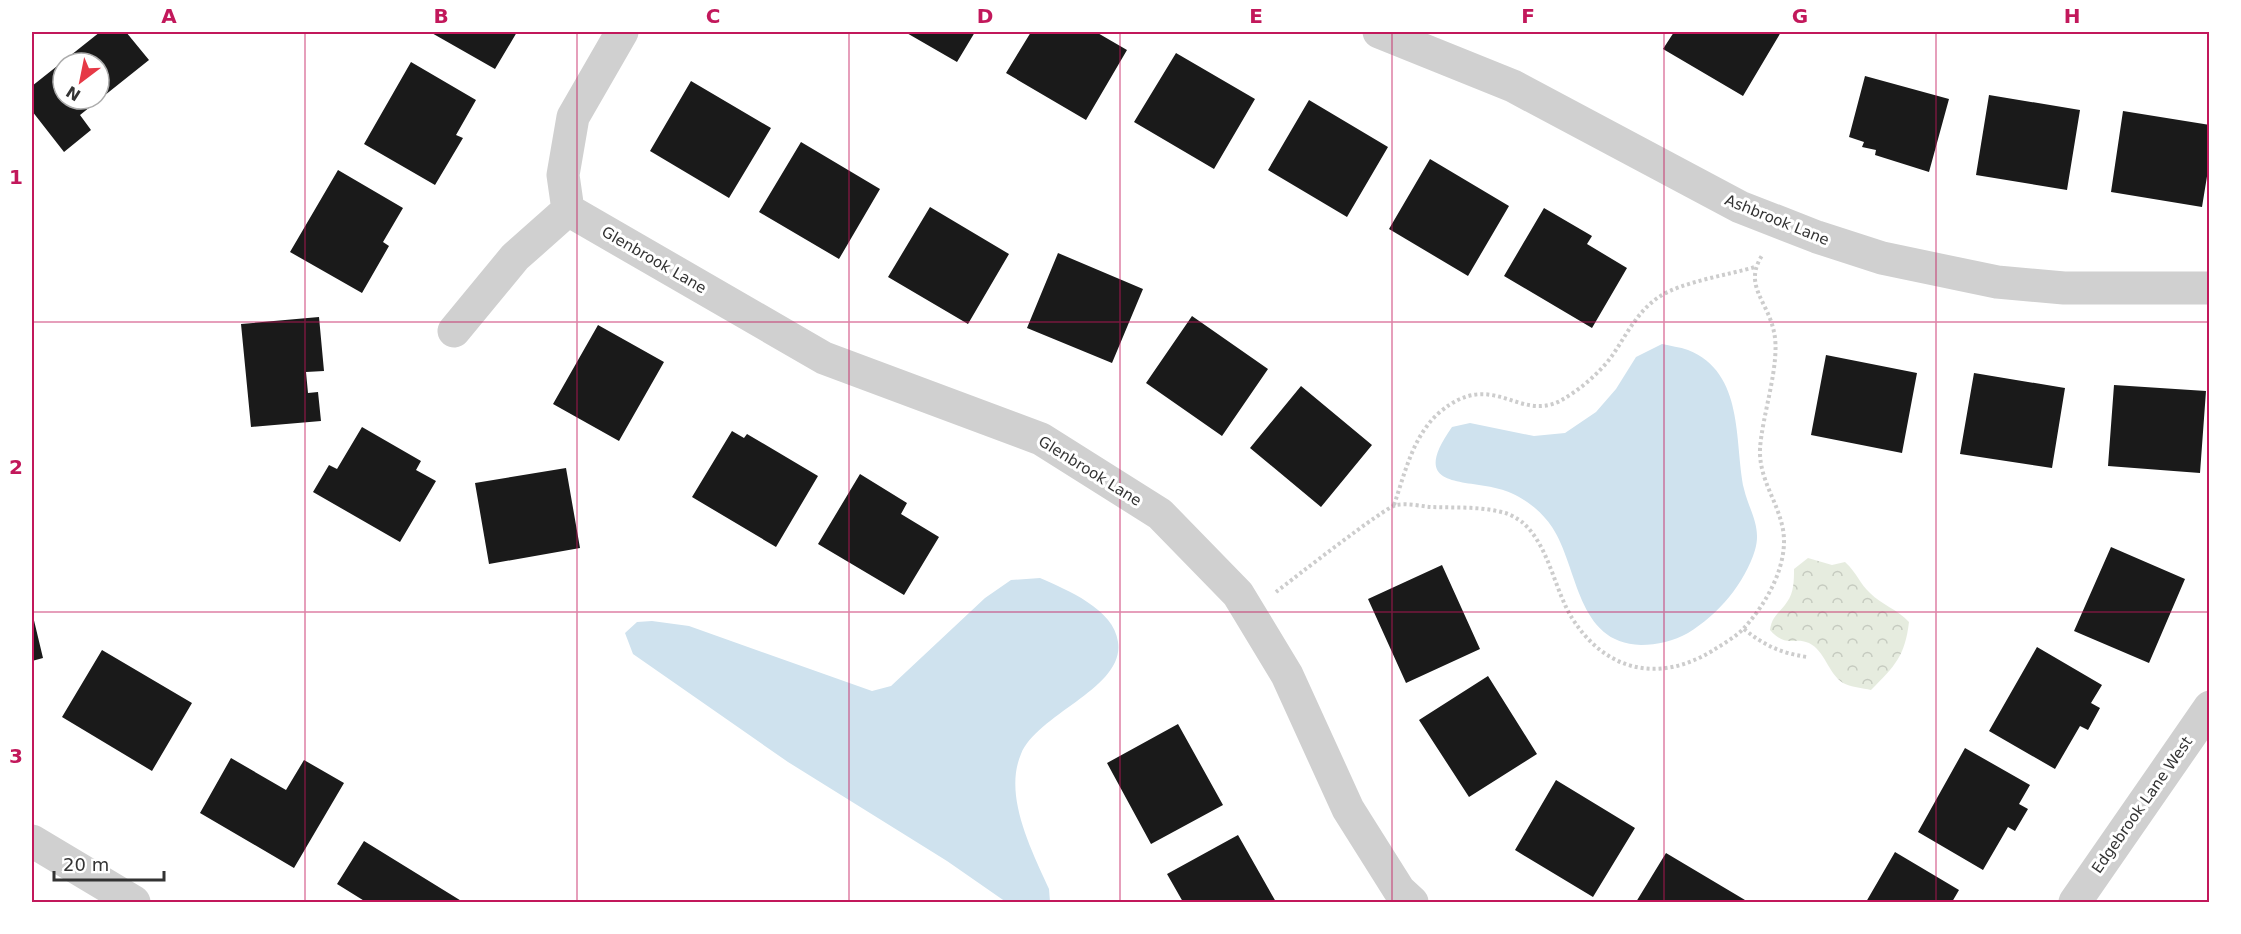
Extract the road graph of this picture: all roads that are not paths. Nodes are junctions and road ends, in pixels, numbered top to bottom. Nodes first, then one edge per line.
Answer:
1 (622, 32) edge
2 (1378, 32) edge
3 (567, 210) junction
4 (2210, 288) edge
5 (454, 331) dead end
6 (2210, 707) edge
7 (32, 841) edge
8 (134, 903) edge
9 (1412, 903) edge
10 (2075, 903) edge

1 - 3 street
2 - 4 street, Ashbrook Lane
3 - 5 street
3 - 9 street, Glenbrook Lane
6 - 10 street, Edgebrook Lane West
7 - 8 street

